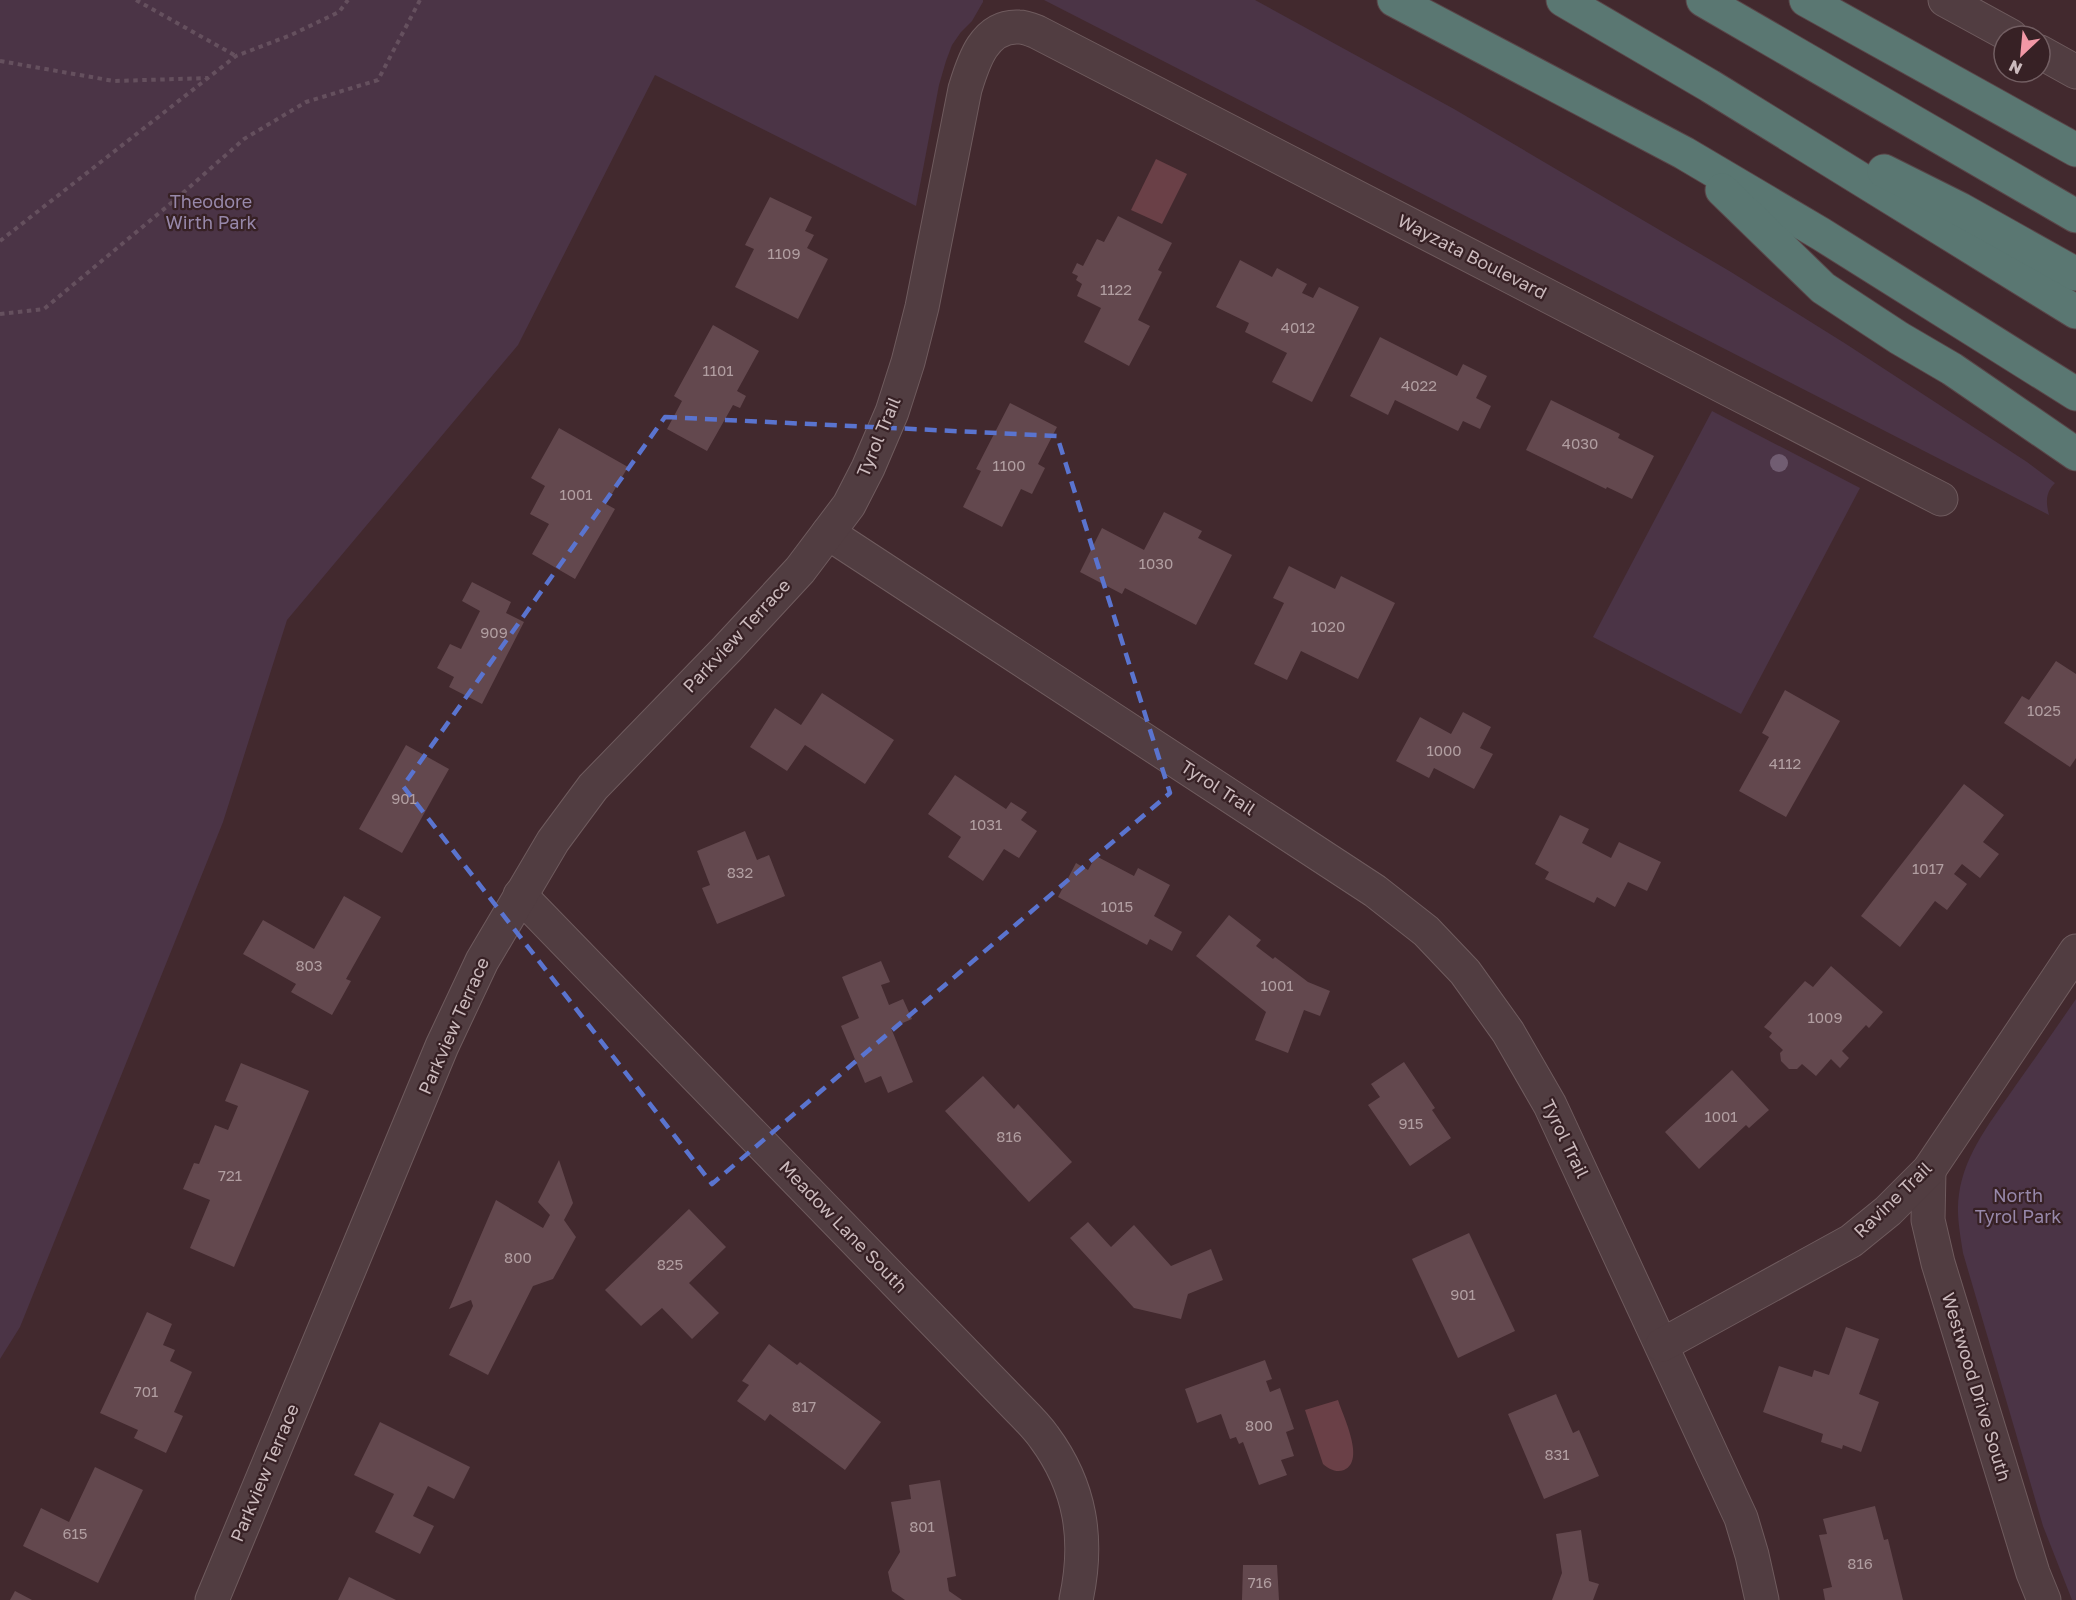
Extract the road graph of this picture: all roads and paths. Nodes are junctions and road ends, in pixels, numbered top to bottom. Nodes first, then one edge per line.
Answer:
1 (136, 0) edge
2 (348, 0) edge
3 (420, 0) edge
4 (1394, 0) edge
5 (1563, 0) edge
6 (1703, 0) edge
7 (1806, 0) edge
8 (1946, 0) edge
9 (1992, 25) edge
10 (1001, 30) joint
11 (237, 56) junction
12 (2052, 59) edge
13 (0, 61) edge
14 (2076, 72) edge
15 (208, 78) junction
16 (1710, 86) junction
17 (2076, 150) edge
18 (1684, 153) junction
19 (2076, 216) edge
20 (0, 241) edge
21 (2076, 274) edge
22 (2076, 312) edge
23 (0, 314) edge
24 (2076, 394) edge
25 (2076, 454) edge
26 (1941, 499) dead end
27 (828, 533) junction
28 (520, 896) junction
29 (2076, 951) edge
30 (1929, 1170) junction
31 (1662, 1345) junction
32 (212, 1600) edge
33 (1076, 1600) edge
34 (1762, 1600) edge
35 (2044, 1600) edge

1 - 11 path
2 - 11 path
3 - 23 path
4 - 18 highway
5 - 16 highway
6 - 19 highway
7 - 17 highway
8 - 9 street
10 - 26 street, Wayzata Boulevard
10 - 27 street, Tyrol Trail
11 - 15 path
12 - 14 street
13 - 15 path
15 - 20 path
16 - 21 highway
16 - 22 highway
18 - 24 highway
18 - 25 highway
27 - 28 street, Parkview Terrace
27 - 31 street, Tyrol Trail
28 - 32 street, Parkview Terrace
28 - 33 street, Meadow Lane South
29 - 30 street, Ravine Trail
30 - 31 street, Ravine Trail
30 - 35 street, Westwood Drive South
31 - 34 street, Tyrol Trail

